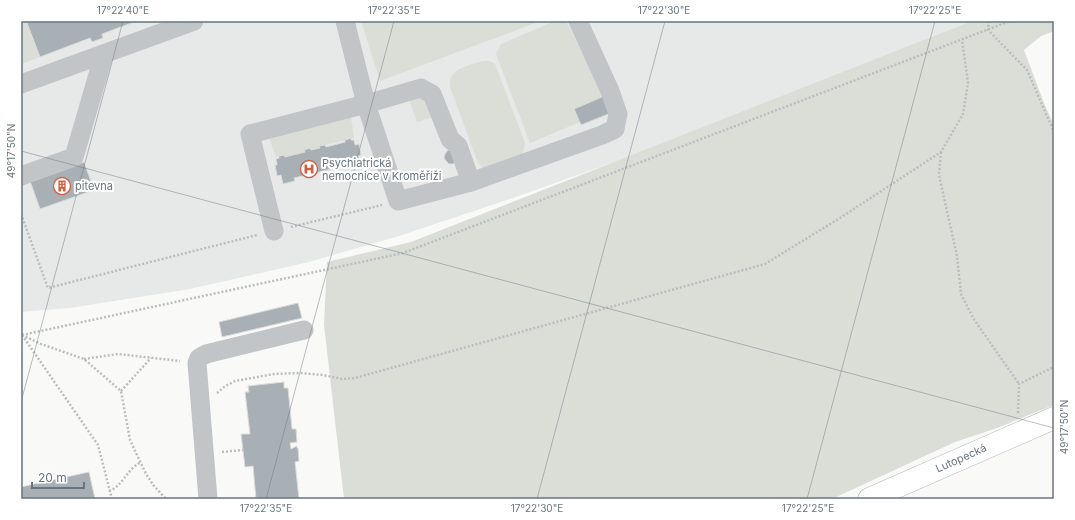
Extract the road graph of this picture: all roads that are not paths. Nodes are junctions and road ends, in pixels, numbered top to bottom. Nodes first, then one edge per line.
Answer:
1 (194, 21) edge
2 (345, 21) edge
3 (578, 21) edge
4 (104, 54) junction
5 (21, 84) edge
6 (366, 104) junction
7 (21, 176) edge
8 (471, 182) junction
9 (274, 231) road end
10 (304, 330) dead end
11 (1054, 418) edge
12 (208, 499) edge
13 (869, 499) edge

1 - 4 street
2 - 6 street
3 - 8 street
4 - 5 street
4 - 7 street
6 - 8 street
6 - 8 street
6 - 9 street
10 - 12 street
11 - 13 main road, Lutopecká

